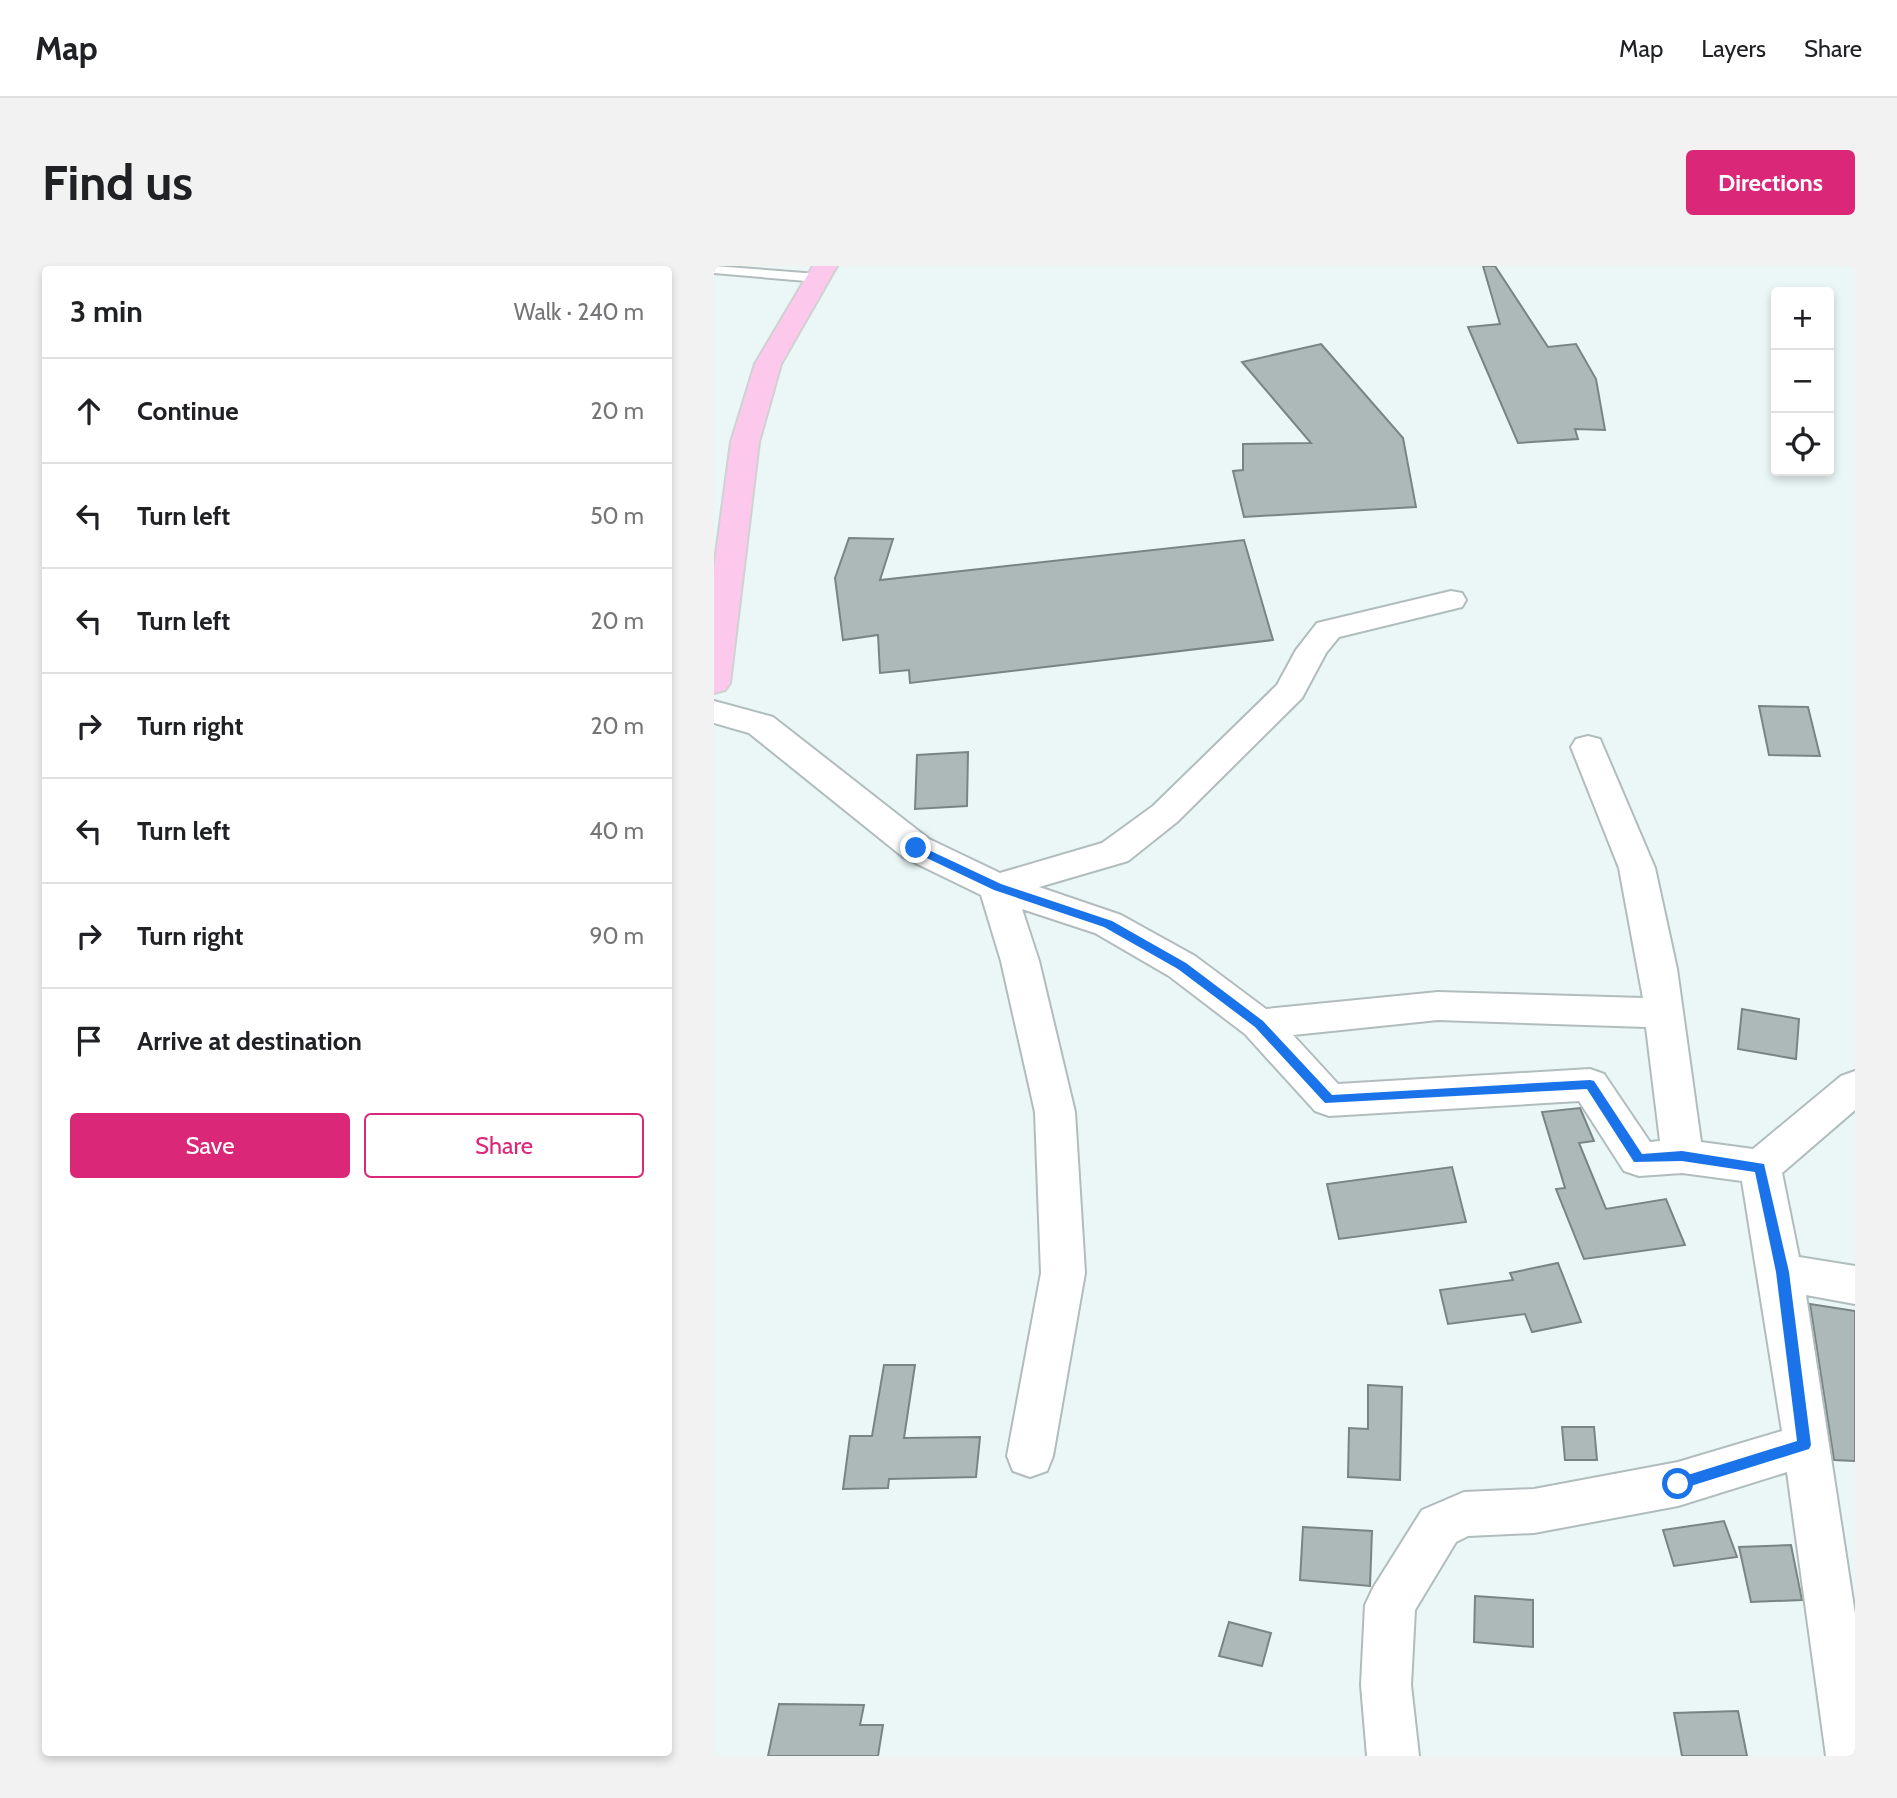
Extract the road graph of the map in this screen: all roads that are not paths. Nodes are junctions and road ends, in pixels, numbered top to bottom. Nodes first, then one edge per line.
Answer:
1 (714, 269) edge
2 (822, 272) edge
3 (1451, 600) dead end
4 (714, 683) edge
5 (714, 712) edge
6 (1588, 747) dead end
7 (997, 887) junction
8 (1664, 1013) junction
9 (1259, 1024) junction
10 (1855, 1087) edge
11 (1682, 1156) junction
12 (1760, 1167) junction
13 (1782, 1272) junction
14 (1855, 1285) edge
15 (1804, 1445) junction
16 (1030, 1456) dead end
17 (1845, 1659) edge
18 (1393, 1756) edge
19 (1852, 1756) edge

1 - 2 lane
2 - 4 main road
3 - 7 street
5 - 7 street
6 - 8 street
7 - 9 street
7 - 16 street
8 - 9 street
8 - 11 street
9 - 11 street
10 - 12 street
11 - 12 street
12 - 13 street
13 - 14 street
13 - 15 street
15 - 17 street
15 - 18 street
17 - 19 street

